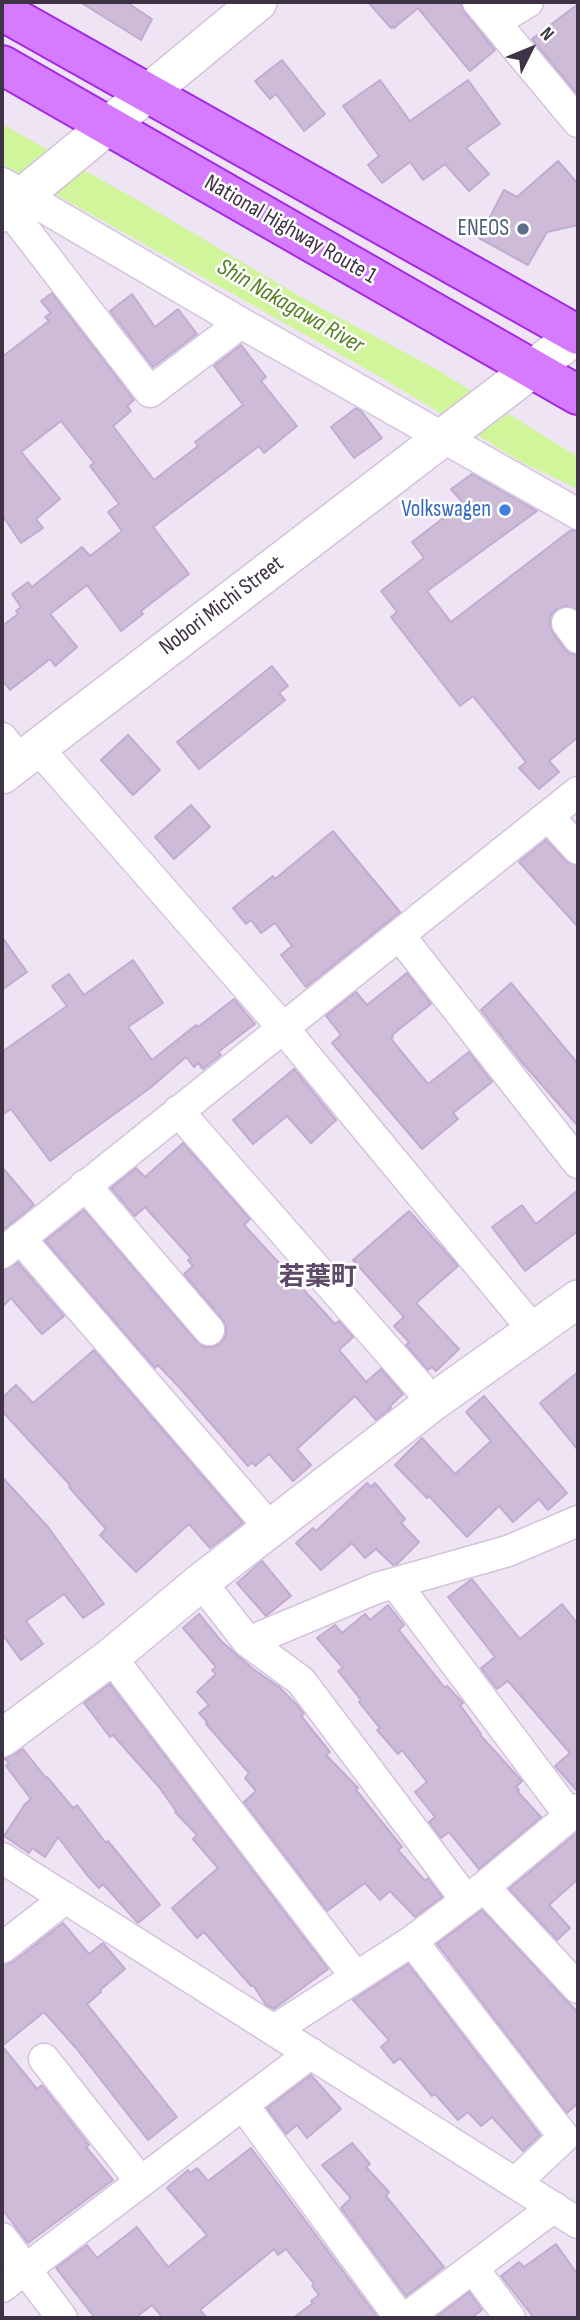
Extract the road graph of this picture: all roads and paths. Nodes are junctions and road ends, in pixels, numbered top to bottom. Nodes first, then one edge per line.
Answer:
1 (258, 2) edge
2 (528, 2) edge
3 (2, 11) edge
4 (486, 12) edge
5 (2, 65) edge
6 (147, 92) junction
7 (578, 122) edge
8 (97, 134) junction
9 (9, 200) edge
10 (241, 323) junction
11 (578, 334) edge
12 (525, 375) junction
13 (578, 395) edge
14 (444, 438) junction
15 (578, 514) edge
16 (15, 755) edge
17 (578, 792) edge
18 (548, 816) junction
19 (578, 849) edge
20 (400, 936) junction
21 (284, 1029) junction
22 (178, 1111) junction
23 (578, 1163) edge
24 (85, 1185) junction
25 (11, 1246) edge
26 (578, 1299) edge
27 (209, 1330) dead end
28 (534, 1331) junction
29 (433, 1402) junction
30 (578, 1521) edge
31 (271, 1528) junction
32 (201, 1582) junction
33 (395, 1583) junction
34 (248, 1642) junction
35 (111, 1657) junction
36 (2, 1738) edge
37 (574, 1813) edge
38 (2, 1858) edge
39 (475, 1894) junction
40 (66, 1898) junction
41 (412, 1941) junction
42 (2, 1948) edge
43 (356, 1977) junction
44 (576, 1983) edge
45 (274, 2030) junction
46 (311, 2053) junction
47 (44, 2059) dead end
48 (243, 2105) junction
49 (141, 2182) junction
50 (515, 2183) junction
51 (566, 2215) edge
52 (2, 2238) edge
53 (473, 2268) junction
54 (26, 2269) junction
55 (2, 2287) edge
56 (62, 2318) edge
57 (400, 2318) edge
58 (406, 2318) edge
59 (510, 2318) edge

1 - 6 street
2 - 4 street
3 - 6 highway
4 - 7 street
5 - 8 highway, National Highway Route 1
6 - 8 street
6 - 11 highway
8 - 9 street
8 - 12 highway, National Highway Route 1
9 - 10 street
9 - 10 street
10 - 14 street
11 - 12 street, Nobori Michi Street
12 - 13 highway, National Highway Route 1
12 - 14 street, Nobori Michi Street
14 - 15 street
14 - 16 street, Nobori Michi Street
16 - 21 street
17 - 18 street
18 - 19 street
18 - 20 street
20 - 21 street
20 - 23 street
21 - 22 street
21 - 28 street
22 - 24 street
22 - 29 street
24 - 25 street
24 - 27 street
25 - 31 street
26 - 28 street
28 - 29 street
29 - 31 street
30 - 33 street
31 - 32 street
32 - 34 street
32 - 35 street
33 - 34 street
33 - 37 street
34 - 39 street
35 - 36 street
35 - 43 street
37 - 39 street
38 - 40 street
39 - 41 street
39 - 44 street
40 - 42 street
40 - 45 street
41 - 43 street
41 - 50 street
43 - 45 street
45 - 46 street
46 - 48 street
46 - 50 street
47 - 49 street
48 - 49 street
48 - 57 street
49 - 54 street
50 - 51 street
51 - 53 street
52 - 54 street
53 - 58 street
53 - 59 street
54 - 55 street
54 - 56 street

